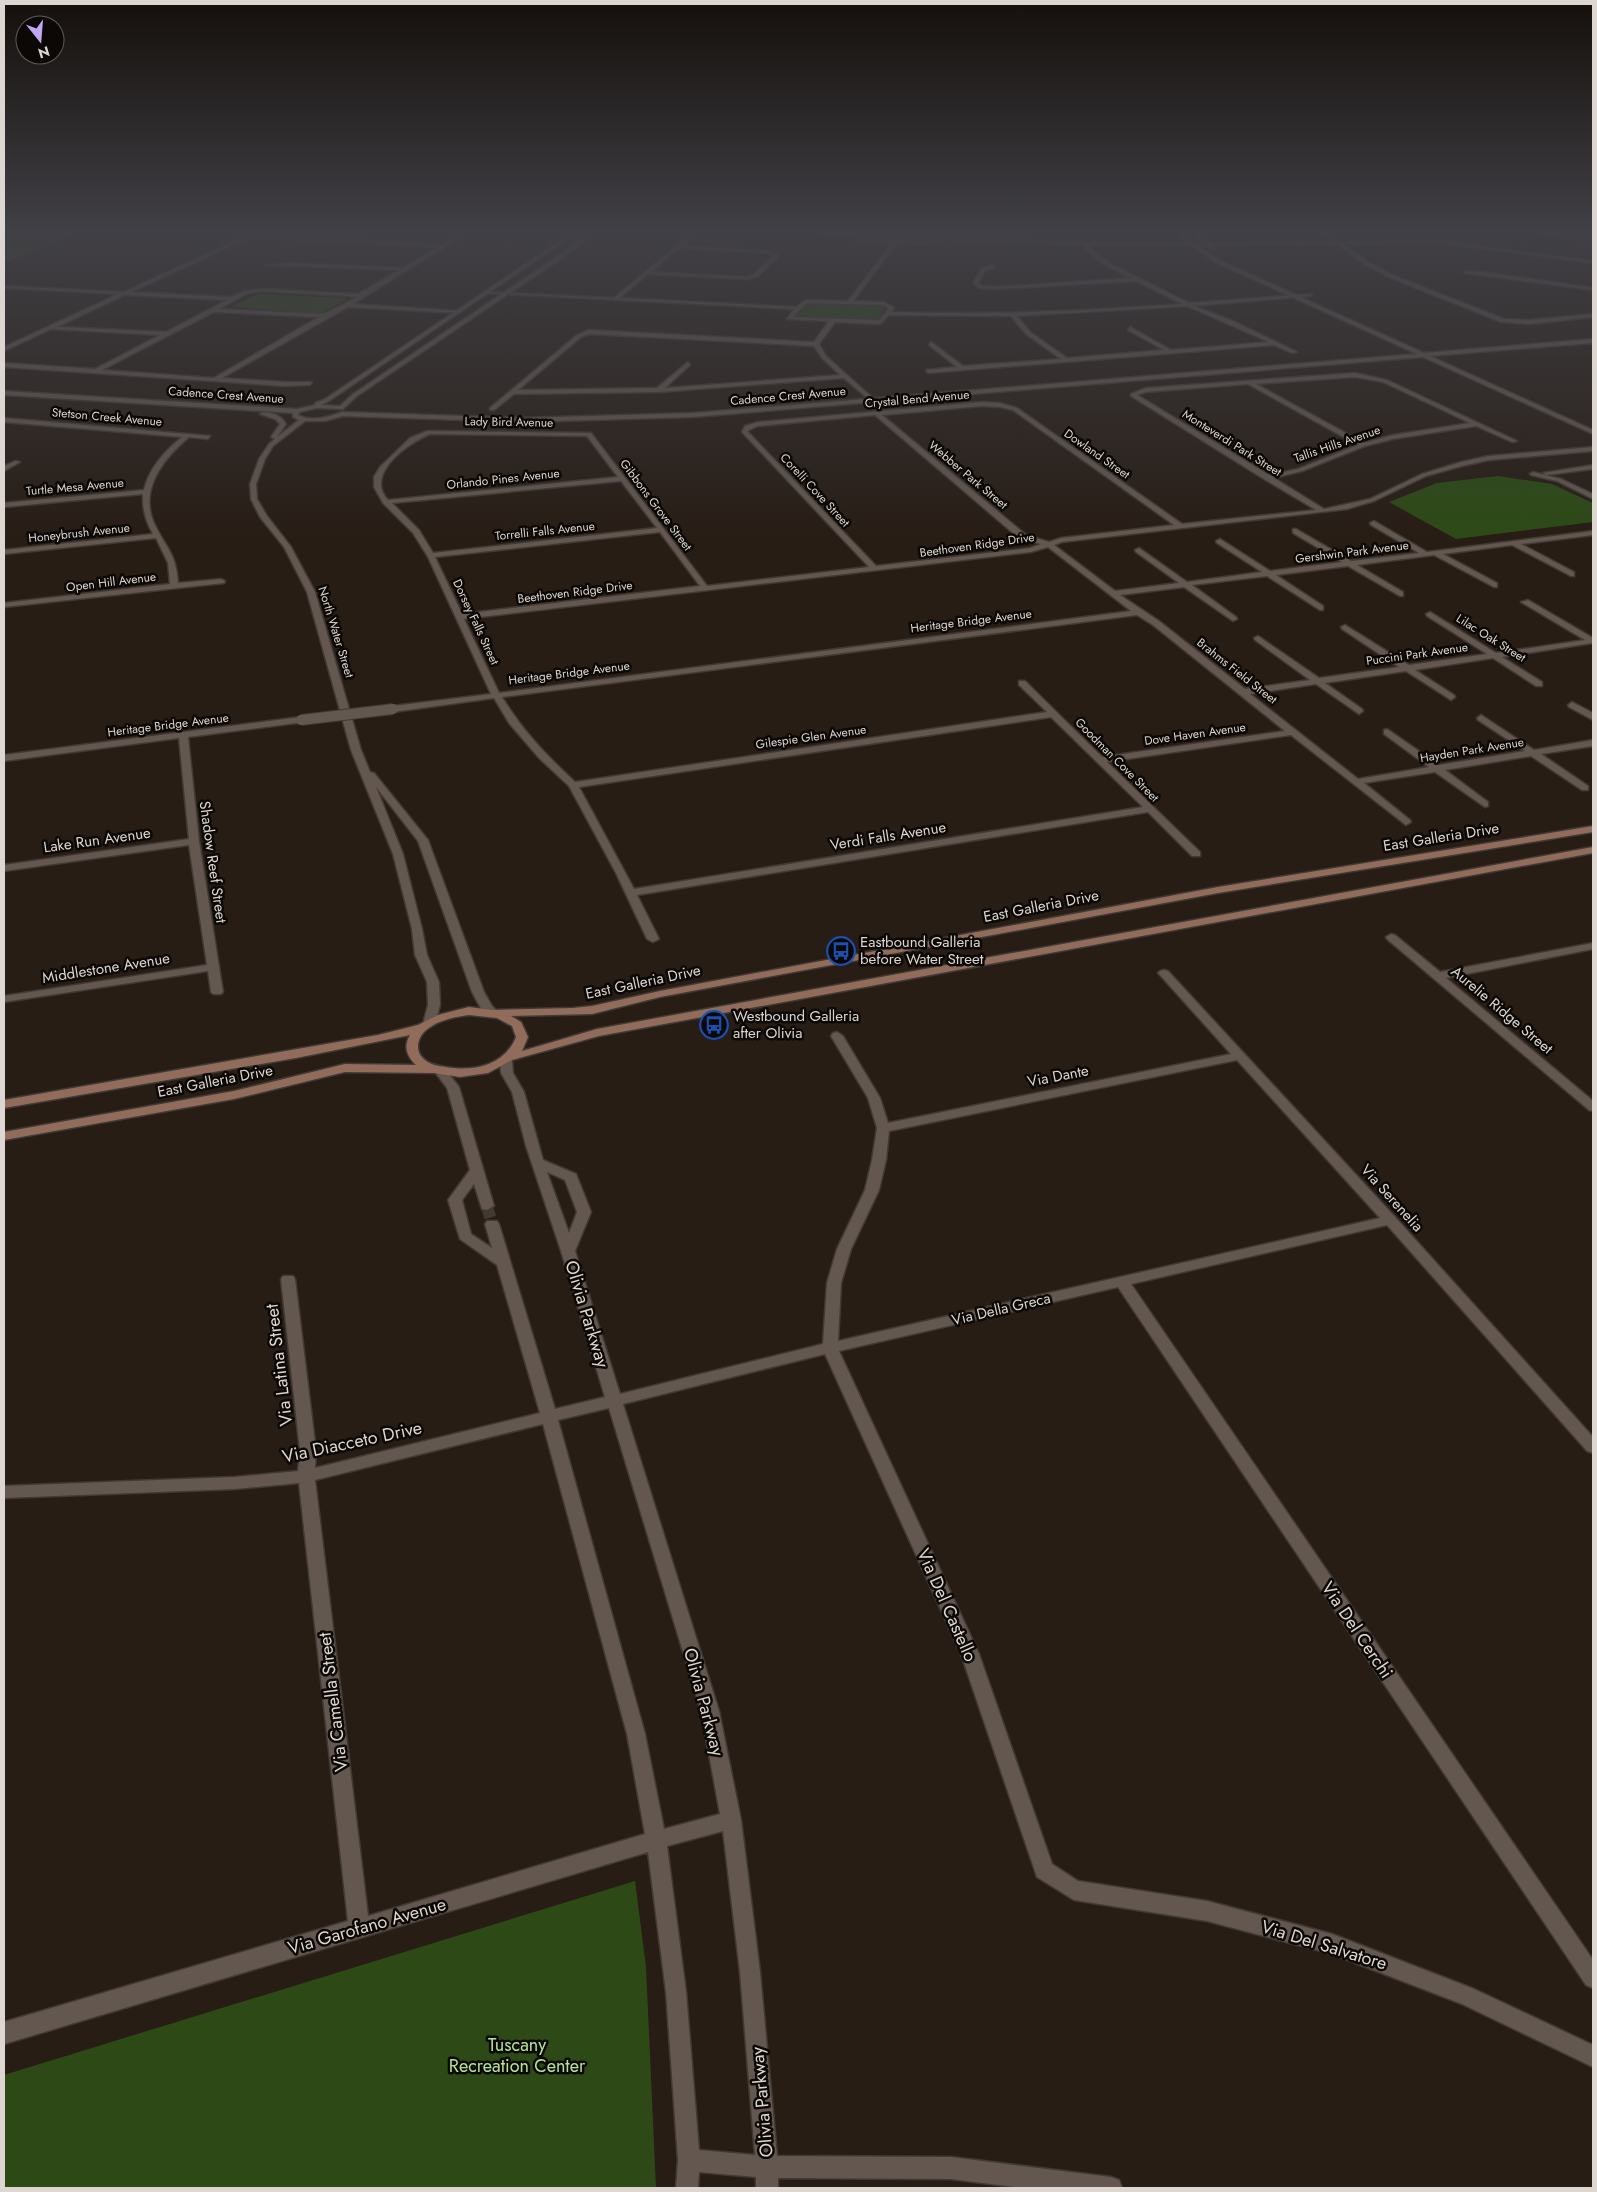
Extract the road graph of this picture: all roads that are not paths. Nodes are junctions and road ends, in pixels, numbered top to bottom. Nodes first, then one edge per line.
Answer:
1 (40, 332) edge
2 (133, 332) edge
3 (169, 332) edge
4 (298, 332) edge
5 (427, 332) edge
6 (448, 332) edge
7 (588, 332) edge
8 (595, 332) edge
9 (824, 332) edge
10 (1027, 332) edge
11 (1136, 332) edge
12 (1251, 332) edge
13 (1373, 332) edge
14 (166, 334) junction
15 (1593, 341) edge
16 (1276, 343) junction
17 (816, 344) junction
18 (930, 344) dead end
19 (1425, 346) dead end
20 (4, 349) edge
21 (1171, 352) junction
22 (1294, 352) dead end
23 (1440, 354) junction
24 (1424, 355) junction
25 (1068, 360) junction
26 (1453, 360) dead end
27 (688, 364) dead end
28 (4, 365) edge
29 (963, 369) junction
30 (928, 371) dead end
31 (95, 372) junction
32 (845, 376) junction
33 (216, 379) junction
34 (1248, 382) junction
35 (310, 384) dead end
36 (659, 390) junction
37 (512, 392) junction
38 (1505, 392) junction
39 (4, 393) edge
40 (1528, 393) dead end
41 (873, 400) junction
42 (157, 402) junction
43 (1000, 405) joint
44 (310, 407) junction
45 (492, 409) dead end
46 (297, 411) junction
47 (342, 411) junction
48 (877, 414) junction
49 (304, 419) junction
50 (4, 420) edge
51 (1474, 424) junction
52 (747, 426) joint
53 (429, 432) joint
54 (1593, 432) edge
55 (589, 434) joint
56 (187, 436) junction
57 (208, 437) dead end
58 (1514, 441) dead end
59 (1593, 442) edge
60 (271, 445) junction
61 (1363, 445) junction
62 (1593, 449) edge
63 (1489, 458) junction
64 (17, 462) dead end
65 (1593, 467) edge
66 (4, 468) edge
67 (1266, 478) junction
68 (623, 479) junction
69 (148, 492) junction
70 (1593, 497) edge
71 (385, 502) junction
72 (4, 505) edge
73 (1323, 510) junction
74 (1374, 523) dead end
75 (1180, 526) junction
76 (662, 530) junction
77 (1296, 531) dead end
78 (1591, 534) edge
79 (157, 536) junction
80 (1220, 541) dead end
81 (1513, 543) junction
82 (1049, 544) junction
83 (1139, 550) dead end
84 (4, 552) edge
85 (1436, 552) junction
86 (1426, 554) junction
87 (430, 555) junction
88 (1349, 564) junction
89 (875, 570) junction
90 (1269, 574) junction
91 (1571, 574) dead end
92 (221, 580) dead end
93 (1185, 584) junction
94 (1494, 585) dead end
95 (174, 586) junction
96 (706, 588) junction
97 (1114, 593) junction
98 (1400, 594) dead end
99 (1525, 602) dead end
100 (4, 605) edge
101 (1320, 608) dead end
102 (1138, 612) junction
103 (1430, 614) dead end
104 (459, 617) junction
105 (1233, 618) dead end
106 (1345, 627) dead end
107 (1258, 638) dead end
108 (1593, 641) edge
109 (1494, 655) junction
110 (1407, 668) junction
111 (1317, 681) junction
112 (1022, 683) dead end
113 (1539, 684) dead end
114 (1244, 692) junction
115 (496, 695) junction
116 (1451, 697) dead end
117 (1572, 704) dead end
118 (1359, 711) dead end
119 (1054, 714) junction
120 (1481, 718) dead end
121 (1593, 718) edge
122 (1294, 732) junction
123 (1387, 732) dead end
124 (183, 735) junction
125 (1593, 743) edge
126 (1532, 753) junction
127 (4, 758) edge
128 (1100, 760) junction
129 (363, 765) junction
130 (1437, 768) junction
131 (1355, 782) junction
132 (573, 785) junction
133 (1585, 788) dead end
134 (1485, 804) dead end
135 (1150, 810) junction
136 (1406, 822) dead end
137 (1593, 829) edge
138 (194, 841) junction
139 (1593, 850) edge
140 (1196, 854) dead end
141 (4, 868) edge
142 (631, 893) junction
143 (1391, 937) dead end
144 (653, 939) dead end
145 (1593, 946) edge
146 (212, 967) junction
147 (1164, 973) dead end
148 (1438, 976) junction
149 (217, 992) dead end
150 (4, 999) edge
151 (494, 1013) junction
152 (425, 1026) junction
153 (837, 1036) dead end
154 (1240, 1056) junction
155 (509, 1059) junction
156 (437, 1070) junction
157 (4, 1104) edge
158 (1593, 1107) edge
159 (882, 1128) junction
160 (4, 1136) edge
161 (538, 1162) junction
162 (476, 1172) junction
163 (486, 1206) tunnel mouth
164 (1390, 1220) junction
165 (492, 1224) tunnel mouth
166 (568, 1251) junction
167 (505, 1264) junction
168 (288, 1279) dead end
169 (1121, 1281) junction
170 (830, 1348) junction
171 (613, 1400) junction
172 (549, 1417) junction
173 (1593, 1447) edge
174 (306, 1476) junction
175 (4, 1492) edge
176 (731, 1820) junction
177 (656, 1840) junction
178 (1044, 1870) joint
179 (359, 1928) junction
180 (1593, 1978) edge
181 (4, 2033) edge
182 (1593, 2056) edge
183 (689, 2160) junction
184 (767, 2178) edge
185 (687, 2188) edge
186 (1112, 2188) edge

1 - 20 street
2 - 14 street
3 - 14 street
4 - 33 street
5 - 44 street
6 - 47 street
7 - 37 street
8 - 17 street
9 - 17 street
10 - 25 street
11 - 21 street
12 - 16 street
13 - 24 street
14 - 31 street
15 - 23 street, Cadence Crest Avenue
16 - 21 street
16 - 22 street
17 - 32 street
18 - 29 street
19 - 23 street
21 - 25 street
23 - 24 street, Cadence Crest Avenue
23 - 26 street
24 - 38 street
24 - 41 street, Cadence Crest Avenue
25 - 29 street
27 - 36 street
28 - 31 street
29 - 30 street
31 - 33 street
32 - 36 street
32 - 41 street
33 - 35 street
34 - 51 street
34 - 61 street
34 - 67 street, Monteverdi Park Street
36 - 37 street
37 - 45 street
38 - 40 street
38 - 54 street
39 - 42 street, Cadence Crest Avenue
41 - 47 street, Cadence Crest Avenue
42 - 46 street, Cadence Crest Avenue
42 - 60 street
43 - 48 street, Crystal Bend Avenue
43 - 75 street, Dowland Street
44 - 46 street
44 - 47 street
46 - 49 street
47 - 49 street
48 - 52 street, Crystal Bend Avenue
48 - 82 street, Webber Park Street
49 - 60 street, North Water Street
50 - 56 street, Stetson Creek Avenue
51 - 58 street
51 - 61 street, Tallis Hills Avenue
52 - 89 street, Corelli Cove Street
53 - 55 street, Lady Bird Avenue
53 - 71 street, Dorsey Falls Street
55 - 68 street, Gibbons Grove Street
56 - 57 street, Stetson Creek Avenue
56 - 69 street
59 - 63 street, Beethoven Ridge Drive
60 - 129 street, North Water Street
61 - 67 street, Tallis Hills Avenue
62 - 63 street, Beethoven Ridge Drive
63 - 73 street, Beethoven Ridge Drive
64 - 66 street
65 - 70 street
67 - 73 street, Monteverdi Park Street
68 - 71 street, Orlando Pines Avenue
68 - 76 street, Gibbons Grove Street
69 - 72 street, Turtle Mesa Avenue
69 - 79 street
71 - 87 street, Dorsey Falls Street
73 - 75 street, Beethoven Ridge Drive
74 - 86 street
75 - 82 street, Beethoven Ridge Drive
76 - 87 street, Torrelli Falls Avenue
76 - 96 street, Gibbons Grove Street
77 - 88 street
78 - 81 street, Gershwin Park Avenue
79 - 84 street, Honeybrush Avenue
79 - 95 street
80 - 90 street
81 - 85 street, Gershwin Park Avenue
81 - 91 street
82 - 89 street, Beethoven Ridge Drive
82 - 97 street, Brahms Field Street
83 - 93 street
85 - 86 street, Gershwin Park Avenue
85 - 94 street
86 - 88 street, Gershwin Park Avenue
87 - 104 street, Dorsey Falls Street
88 - 90 street, Gershwin Park Avenue
88 - 98 street
89 - 96 street, Beethoven Ridge Drive
90 - 93 street, Gershwin Park Avenue
90 - 101 street
92 - 95 street, Open Hill Avenue
93 - 97 street, Gershwin Park Avenue
93 - 105 street
95 - 100 street, Open Hill Avenue
96 - 104 street, Beethoven Ridge Drive
97 - 102 street, Brahms Field Street
99 - 108 street
102 - 114 street, Brahms Field Street
102 - 115 street, Heritage Bridge Avenue
103 - 109 street, Lilac Oak Street
104 - 115 street, Dorsey Falls Street
106 - 110 street
107 - 111 street
108 - 109 street, Puccini Park Avenue
109 - 110 street, Puccini Park Avenue
109 - 113 street, Lilac Oak Street
110 - 111 street, Puccini Park Avenue
110 - 116 street
111 - 114 street, Puccini Park Avenue
111 - 118 street
112 - 119 street, Goodman Cove Street
114 - 122 street, Brahms Field Street
115 - 124 street, Heritage Bridge Avenue, bridge
115 - 132 street, Dorsey Falls Street
117 - 121 street
119 - 128 street, Goodman Cove Street
119 - 132 street, Gilespie Glen Avenue
120 - 126 street
122 - 128 street, Dove Haven Avenue
122 - 131 street, Brahms Field Street
123 - 130 street
124 - 127 street, Heritage Bridge Avenue
124 - 138 street, Shadow Reef Street
125 - 126 street, Hayden Park Avenue
126 - 130 street, Hayden Park Avenue
126 - 133 street
128 - 135 street, Goodman Cove Street
129 - 151 street, North Water Street
129 - 152 street, North Water Street
130 - 131 street, Hayden Park Avenue
130 - 134 street
131 - 136 street, Brahms Field Street
132 - 142 street, Dorsey Falls Street
135 - 140 street, Goodman Cove Street
135 - 142 street, Verdi Falls Avenue
137 - 151 main road, East Galleria Drive
138 - 141 street, Lake Run Avenue
138 - 146 street, Shadow Reef Street
139 - 155 main road
142 - 144 street, Dorsey Falls Street
143 - 148 street, Aurelie Ridge Street
145 - 148 street
146 - 149 street, Shadow Reef Street
146 - 150 street, Middlestone Avenue
147 - 154 street, Via Serenelia
148 - 158 street, Aurelie Ridge Street
151 - 152 main road
151 - 155 main road
152 - 156 main road
152 - 157 main road, East Galleria Drive
153 - 159 street
154 - 159 street, Via Dante
154 - 164 street, Via Serenelia
155 - 156 main road
155 - 161 street, Olivia Parkway
156 - 160 main road, East Galleria Drive
156 - 162 street
159 - 170 street
161 - 166 street, Olivia Parkway
161 - 166 street, Olivia Parkway
162 - 163 street
162 - 167 street
164 - 169 street, Via Della Greca
164 - 173 street, Via Serenelia
165 - 167 street
166 - 171 street, Olivia Parkway
167 - 172 street
168 - 174 street, Via Latina Street
169 - 170 street, Via Della Greca
169 - 180 street, Via Del Cerchi
170 - 171 street, Via Della Greca
170 - 178 street, Via Del Castello
171 - 172 street, Via Diacceto Drive
171 - 176 street, Olivia Parkway
172 - 174 street, Via Diacceto Drive
172 - 177 street
174 - 175 street, Via Diacceto Drive
174 - 179 street, Via Camella Street
176 - 177 street, Via Garofano Avenue
176 - 184 street, Olivia Parkway
177 - 179 street, Via Garofano Avenue
177 - 183 street
178 - 182 street, Via Del Salvatore
179 - 181 street, Via Garofano Avenue
183 - 184 street, Olivia Parkway
183 - 185 street
184 - 186 street, Olivia Parkway

